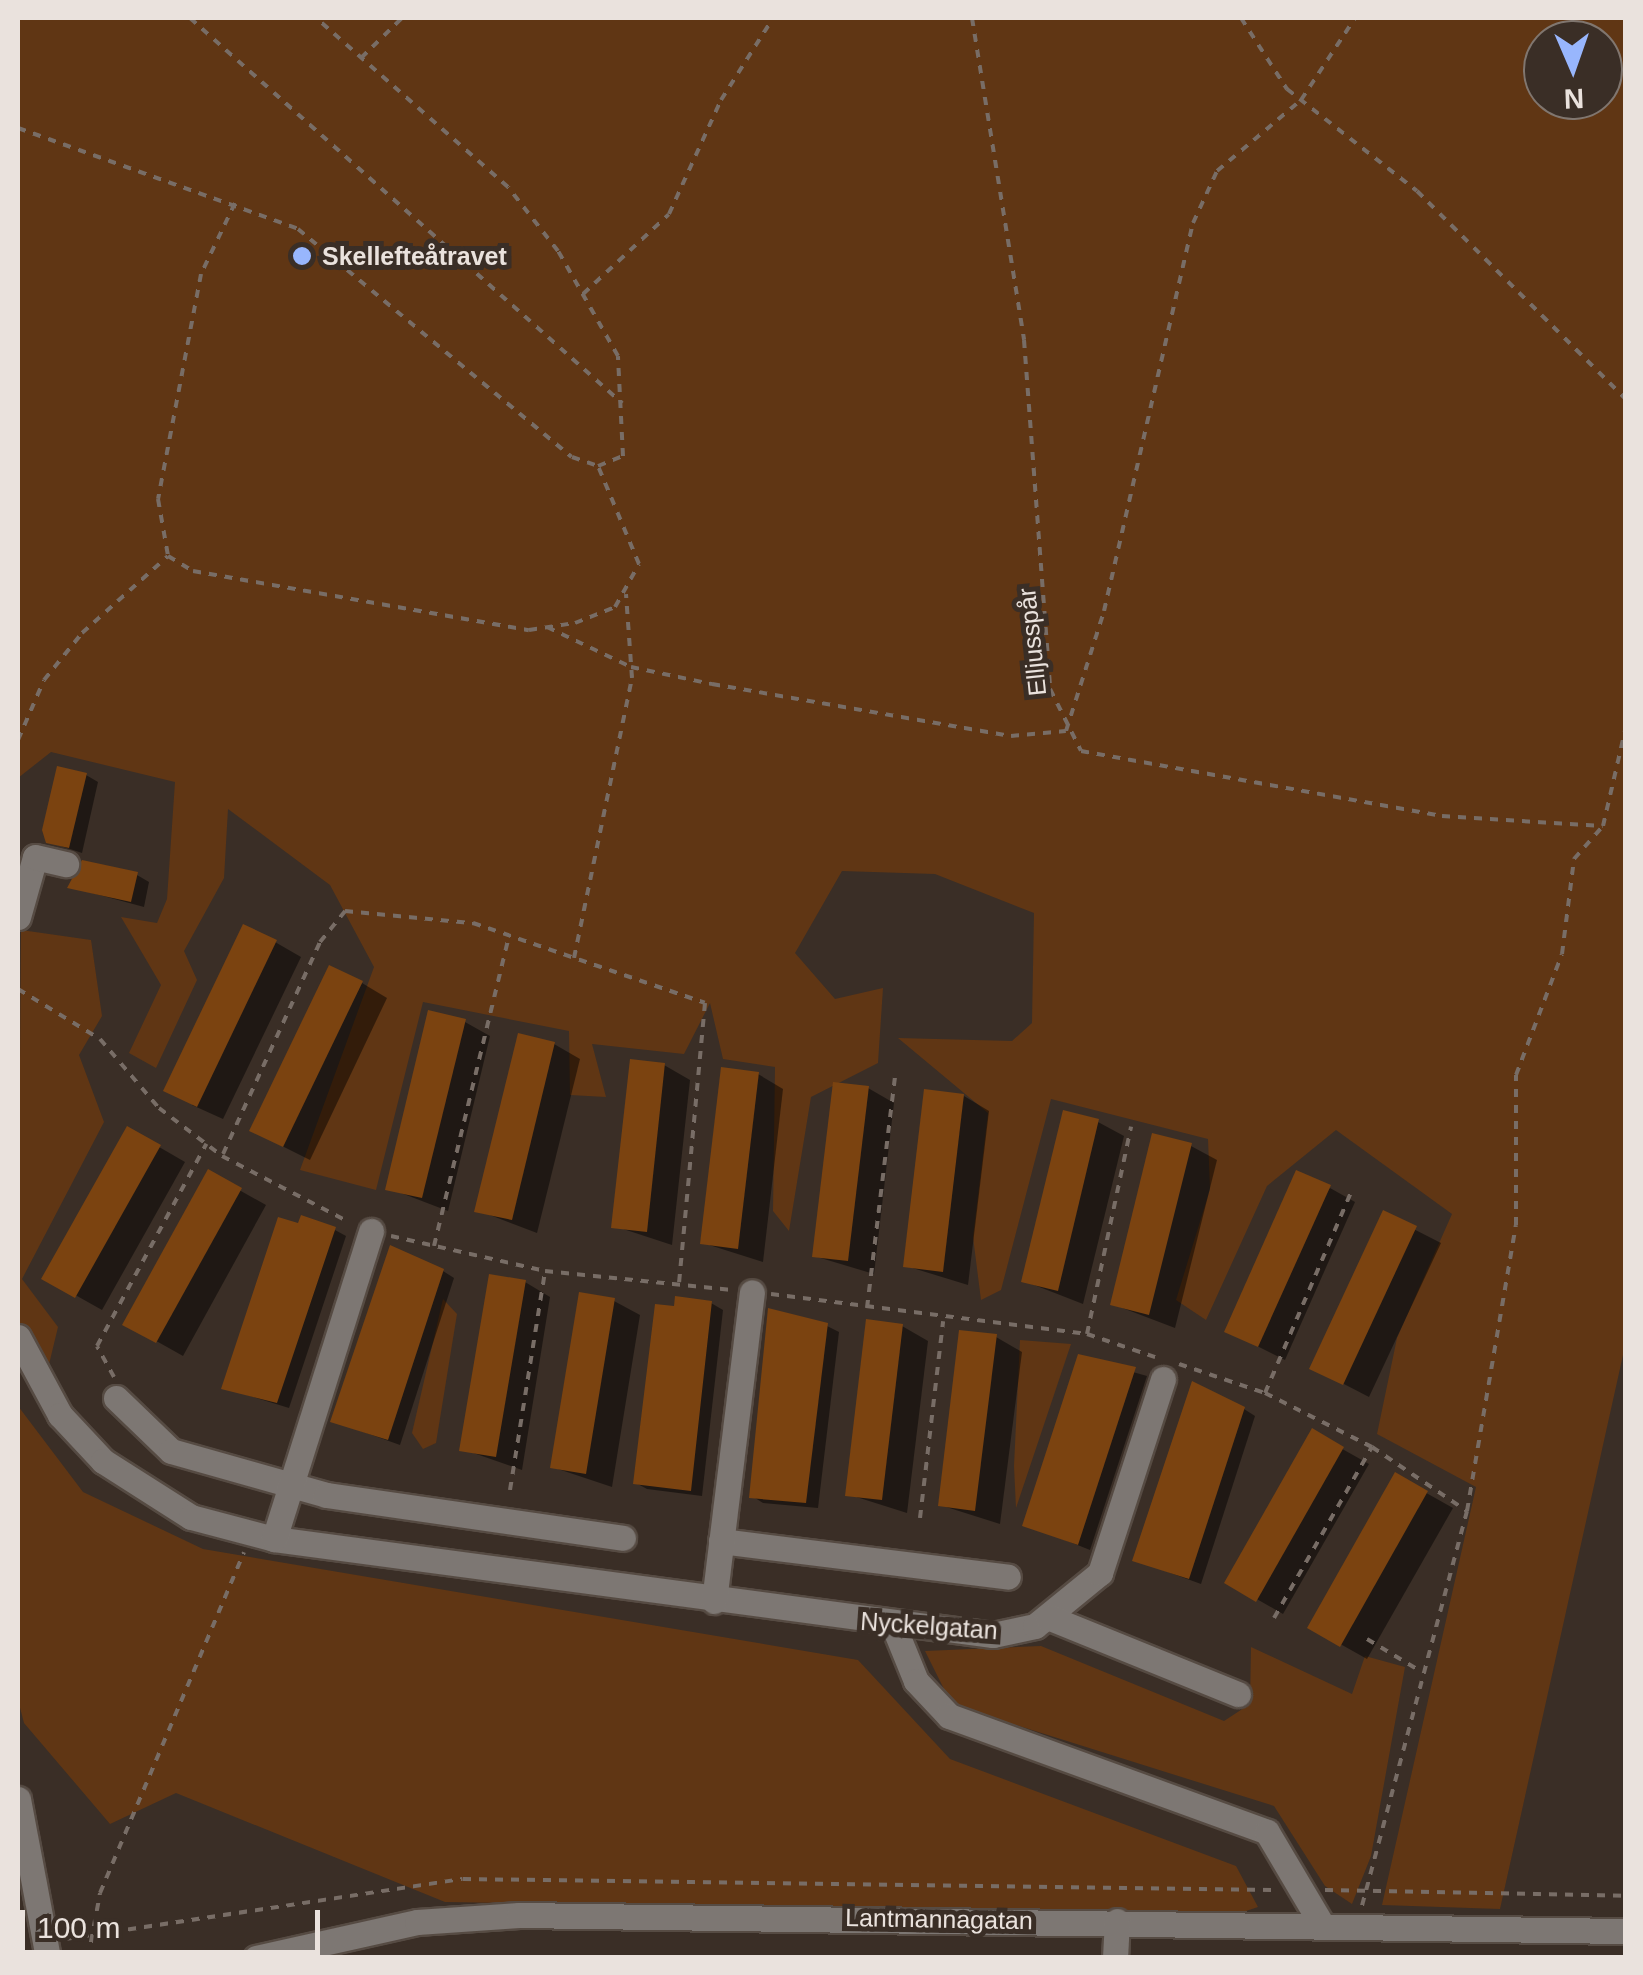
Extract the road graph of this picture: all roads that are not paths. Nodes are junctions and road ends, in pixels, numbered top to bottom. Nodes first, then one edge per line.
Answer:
1 (66, 864) dead end
2 (18, 917) edge
3 (370, 1231) road end
4 (752, 1292) road end
5 (18, 1336) edge
6 (1163, 1378) dead end
7 (116, 1398) road end
8 (292, 1481) junction
9 (262, 1536) junction
10 (623, 1538) dead end
11 (721, 1542) junction
12 (1008, 1577) dead end
13 (714, 1601) junction
14 (1048, 1617) junction
15 (894, 1626) junction
16 (1238, 1694) dead end
17 (18, 1799) edge
18 (1117, 1921) junction
19 (1322, 1925) junction
20 (1626, 1931) edge
21 (46, 1950) edge
22 (256, 1958) edge
23 (1115, 1958) edge

1 - 2 street
3 - 8 street
4 - 11 street
5 - 9 street, Nyckelgatan
6 - 14 street, Nyckelgatan
7 - 8 street
8 - 9 street
8 - 10 street
9 - 13 street, Nyckelgatan
11 - 12 street
11 - 13 street
13 - 15 street, Nyckelgatan
14 - 15 street, Nyckelgatan
14 - 16 street
15 - 19 street
17 - 21 street
18 - 19 street, Lantmannagatan
18 - 22 street, Lantmannagatan
18 - 23 street
19 - 20 street, Lantmannagatan

